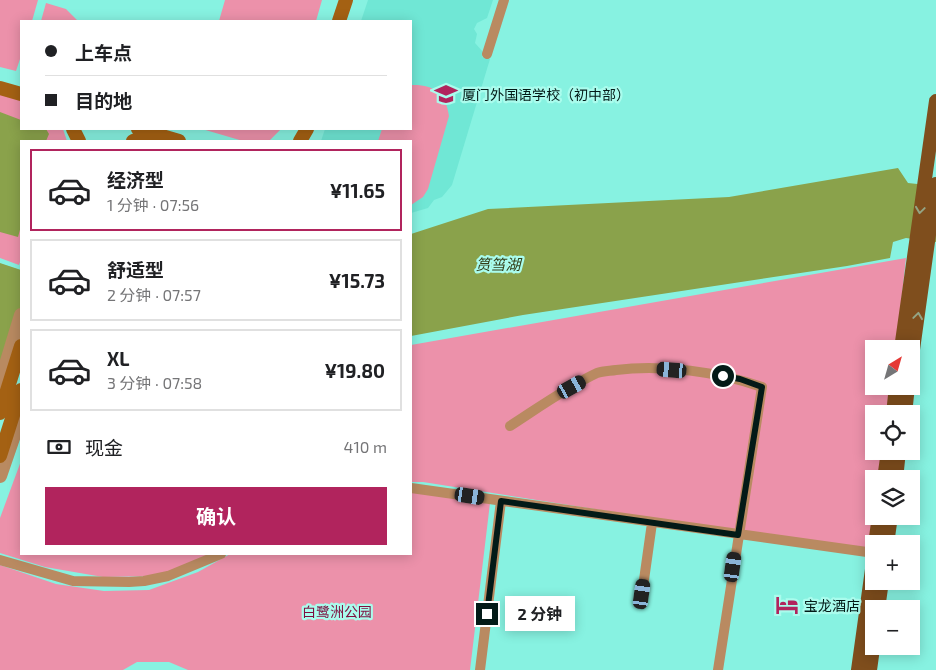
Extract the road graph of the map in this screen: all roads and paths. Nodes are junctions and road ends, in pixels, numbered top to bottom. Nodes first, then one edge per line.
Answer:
1 (346, 0) edge
2 (504, 0) edge
3 (339, 20) edge
4 (487, 54) dead end
5 (0, 88) edge
6 (20, 94) edge
7 (936, 101) edge
8 (141, 130) edge
9 (136, 140) edge
10 (175, 140) edge
11 (931, 180) edge
12 (922, 244) junction
13 (20, 319) edge
14 (903, 340) edge
15 (913, 340) edge
16 (20, 348) edge
17 (8, 371) junction
18 (0, 384) edge
19 (20, 393) edge
20 (0, 413) edge
21 (20, 418) edge
22 (510, 426) dead end
23 (0, 456) edge
24 (0, 476) edge
25 (412, 488) edge
26 (501, 501) junction
27 (652, 523) junction
28 (738, 535) junction
29 (865, 553) edge
30 (219, 555) edge
31 (0, 560) edge
32 (869, 590) edge
33 (642, 594) dead end
34 (872, 655) edge
35 (480, 670) edge
36 (718, 670) edge
37 (858, 670) edge
38 (870, 670) edge

1 - 3 main road
2 - 4 street
5 - 6 main road
7 - 11 main road
8 - 10 main road
9 - 10 main road
11 - 12 main road
12 - 14 main road
15 -> 12 main road
13 - 17 street
16 - 17 main road
17 - 18 street
17 - 20 main road
19 - 23 main road
21 - 24 street
22 - 28 street
25 - 26 street
26 - 27 street
26 - 35 street
27 - 28 street
27 - 33 street
28 - 29 street
28 - 36 street
30 - 31 street
32 - 37 main road
34 - 38 main road

